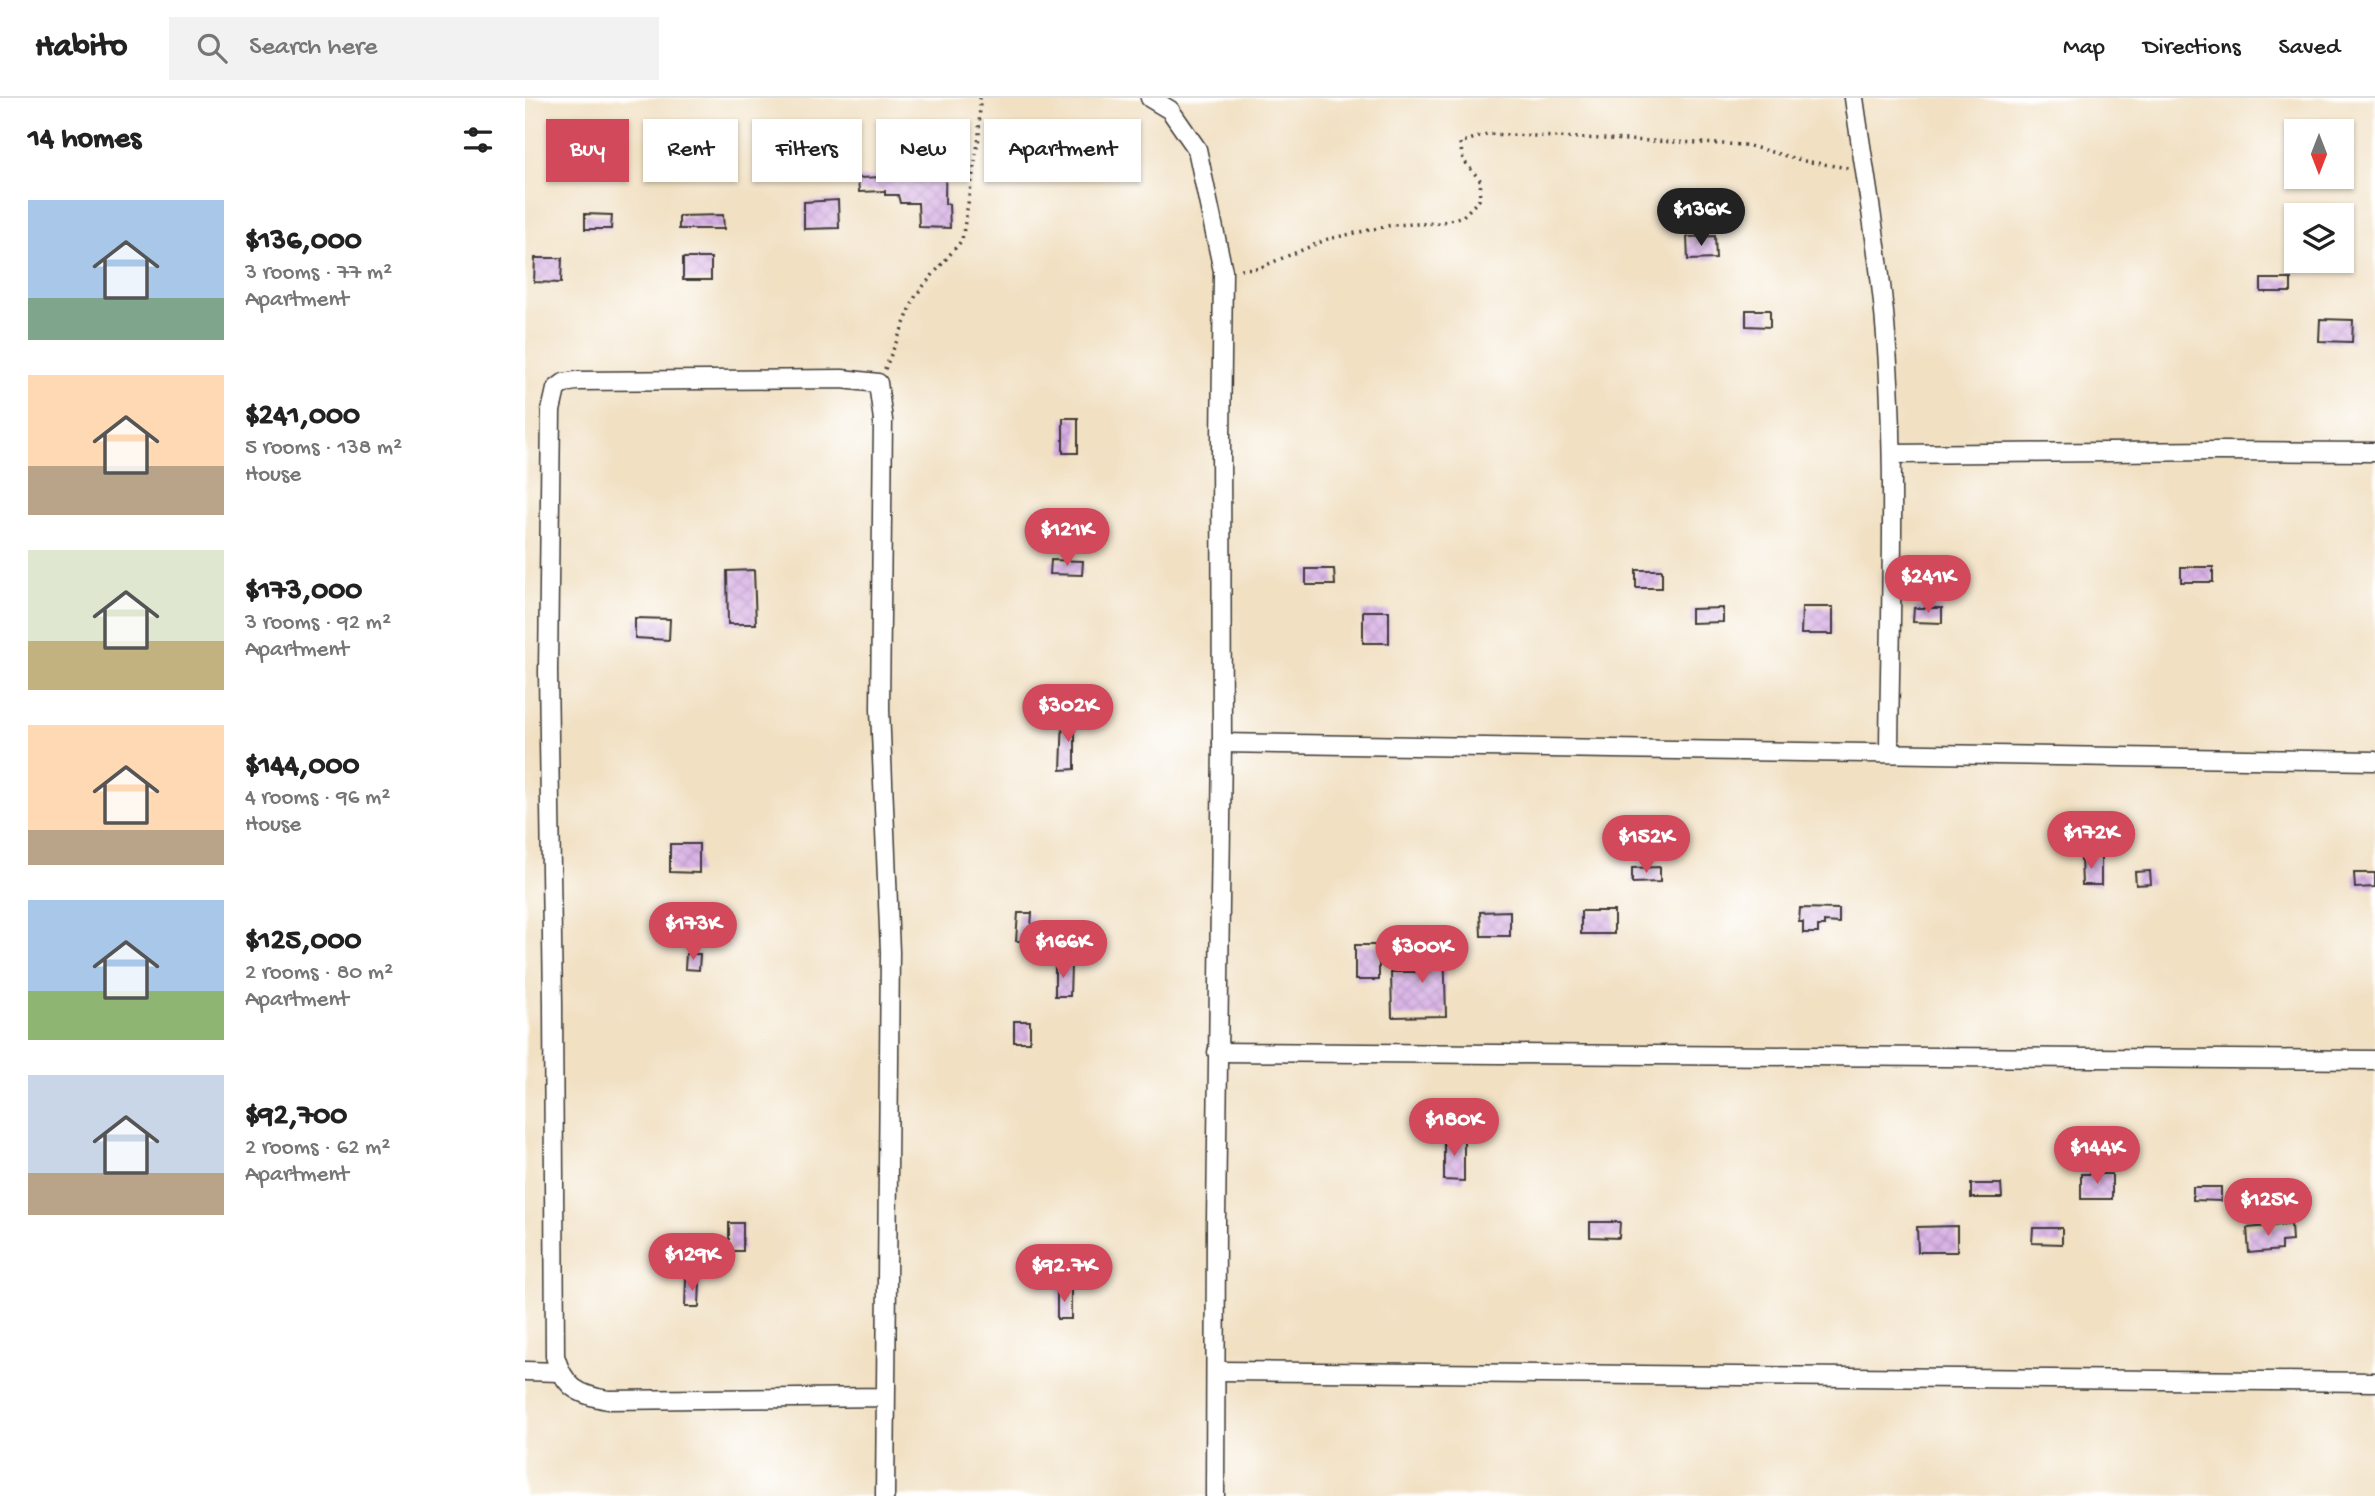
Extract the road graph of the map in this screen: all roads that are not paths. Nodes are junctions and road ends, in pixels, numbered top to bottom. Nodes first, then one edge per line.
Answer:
1 (1150, 98) edge
2 (1854, 98) edge
3 (2375, 452) edge
4 (1892, 454) junction
5 (1223, 743) junction
6 (1889, 752) junction
7 (2375, 761) edge
8 (1217, 1052) junction
9 (2375, 1060) edge
10 (525, 1371) edge
11 (559, 1371) junction
12 (1217, 1371) junction
13 (2375, 1382) edge
14 (885, 1397) junction
15 (885, 1496) edge
16 (1215, 1496) edge

1 - 5 street
2 - 4 street
3 - 4 street
4 - 6 street
5 - 6 street
5 - 8 street
6 - 7 street
8 - 9 street
8 - 12 street
10 - 11 street
11 - 14 street
11 - 14 street
12 - 13 street
12 - 16 street
14 - 15 street

